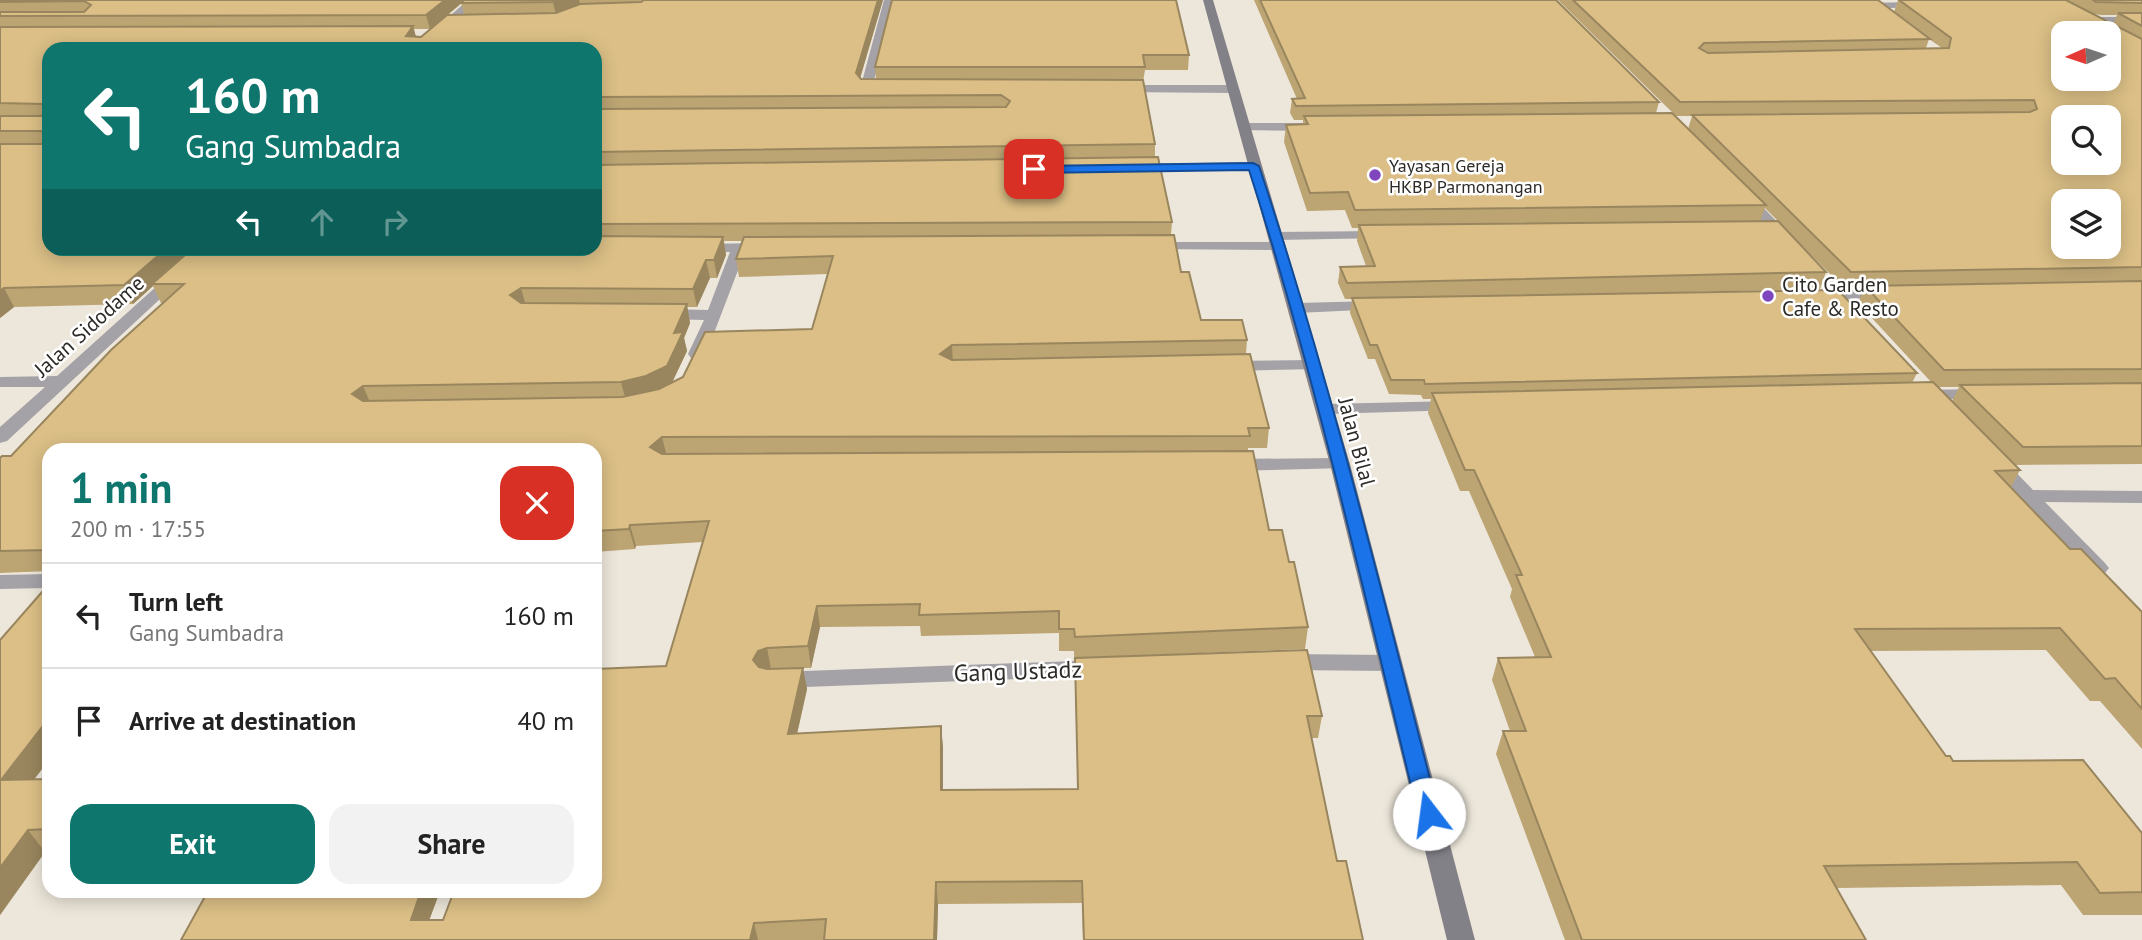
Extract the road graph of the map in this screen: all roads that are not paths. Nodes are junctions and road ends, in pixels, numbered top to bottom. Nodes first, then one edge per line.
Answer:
1 (474, 0) edge
2 (888, 0) edge
3 (1208, 0) edge
4 (1875, 5) junction
5 (1928, 5) edge
6 (1847, 6) edge
7 (1894, 19) edge
8 (2142, 20) edge
9 (2090, 21) edge
10 (473, 22) edge
11 (448, 23) junction
12 (420, 35) edge
13 (433, 35) junction
14 (426, 42) edge
15 (893, 89) edge
16 (1111, 89) edge
17 (1233, 89) junction
18 (1244, 127) junction
19 (1327, 127) edge
20 (1253, 166) junction
21 (1116, 168) edge
22 (1731, 182) edge
23 (1778, 230) junction
24 (1751, 231) edge
25 (1402, 234) edge
26 (1278, 241) junction
27 (1141, 246) edge
28 (780, 247) edge
29 (686, 248) edge
30 (738, 248) junction
31 (1795, 249) edge
32 (204, 256) edge
33 (1820, 276) edge
34 (1906, 293) edge
35 (1836, 294) junction
36 (1809, 295) edge
37 (1394, 306) edge
38 (1297, 308) junction
39 (645, 313) edge
40 (1855, 314) edge
41 (715, 315) junction
42 (692, 365) edge
43 (1312, 365) junction
44 (1216, 367) edge
45 (1911, 374) edge
46 (61, 381) junction
47 (0, 382) edge
48 (1930, 394) junction
49 (1996, 394) edge
50 (1903, 395) edge
51 (1476, 406) edge
52 (1325, 409) junction
53 (1948, 413) edge
54 (0, 437) edge
55 (1984, 450) edge
56 (1340, 464) junction
57 (1203, 465) edge
58 (2029, 496) junction
59 (2142, 497) edge
60 (42, 581) edge
61 (0, 582) edge
62 (2113, 583) edge
63 (1264, 663) edge
64 (1390, 663) junction
65 (1127, 667) edge
66 (772, 680) edge
67 (1461, 940) edge

1 - 11 street
2 - 15 street
3 - 17 main road, Jalan Bilal
4 - 5 street
4 - 6 street
4 - 7 street
8 - 9 street
10 - 11 street
11 - 13 street
12 - 13 street
13 - 14 street
16 - 17 street
17 - 18 main road, Jalan Bilal
18 - 19 street
18 - 20 main road, Jalan Bilal
20 - 21 street
20 - 26 main road, Jalan Bilal
22 - 23 street
23 - 24 street
23 - 31 street
25 - 26 street
26 - 27 street
26 - 38 main road, Jalan Bilal
28 - 30 street
29 - 30 street
30 - 41 street
32 - 46 street, Jalan Sidodame
33 - 35 street
34 - 35 street
35 - 36 street
35 - 40 street
37 - 38 street
38 - 43 main road, Jalan Bilal
39 - 41 street
41 - 42 street
43 - 44 street
43 - 52 main road, Jalan Bilal
45 - 48 street
46 - 47 street
46 - 54 street, Jalan Sidodame
48 - 49 street
48 - 50 street
48 - 53 street
51 - 52 street
52 - 56 main road, Jalan Bilal
55 - 58 street
56 - 57 street
56 - 64 main road, Jalan Bilal
58 - 59 street
58 - 62 street
60 - 61 street
63 - 64 street
64 - 67 main road, Jalan Bilal
65 - 66 street, Gang Ustadz

